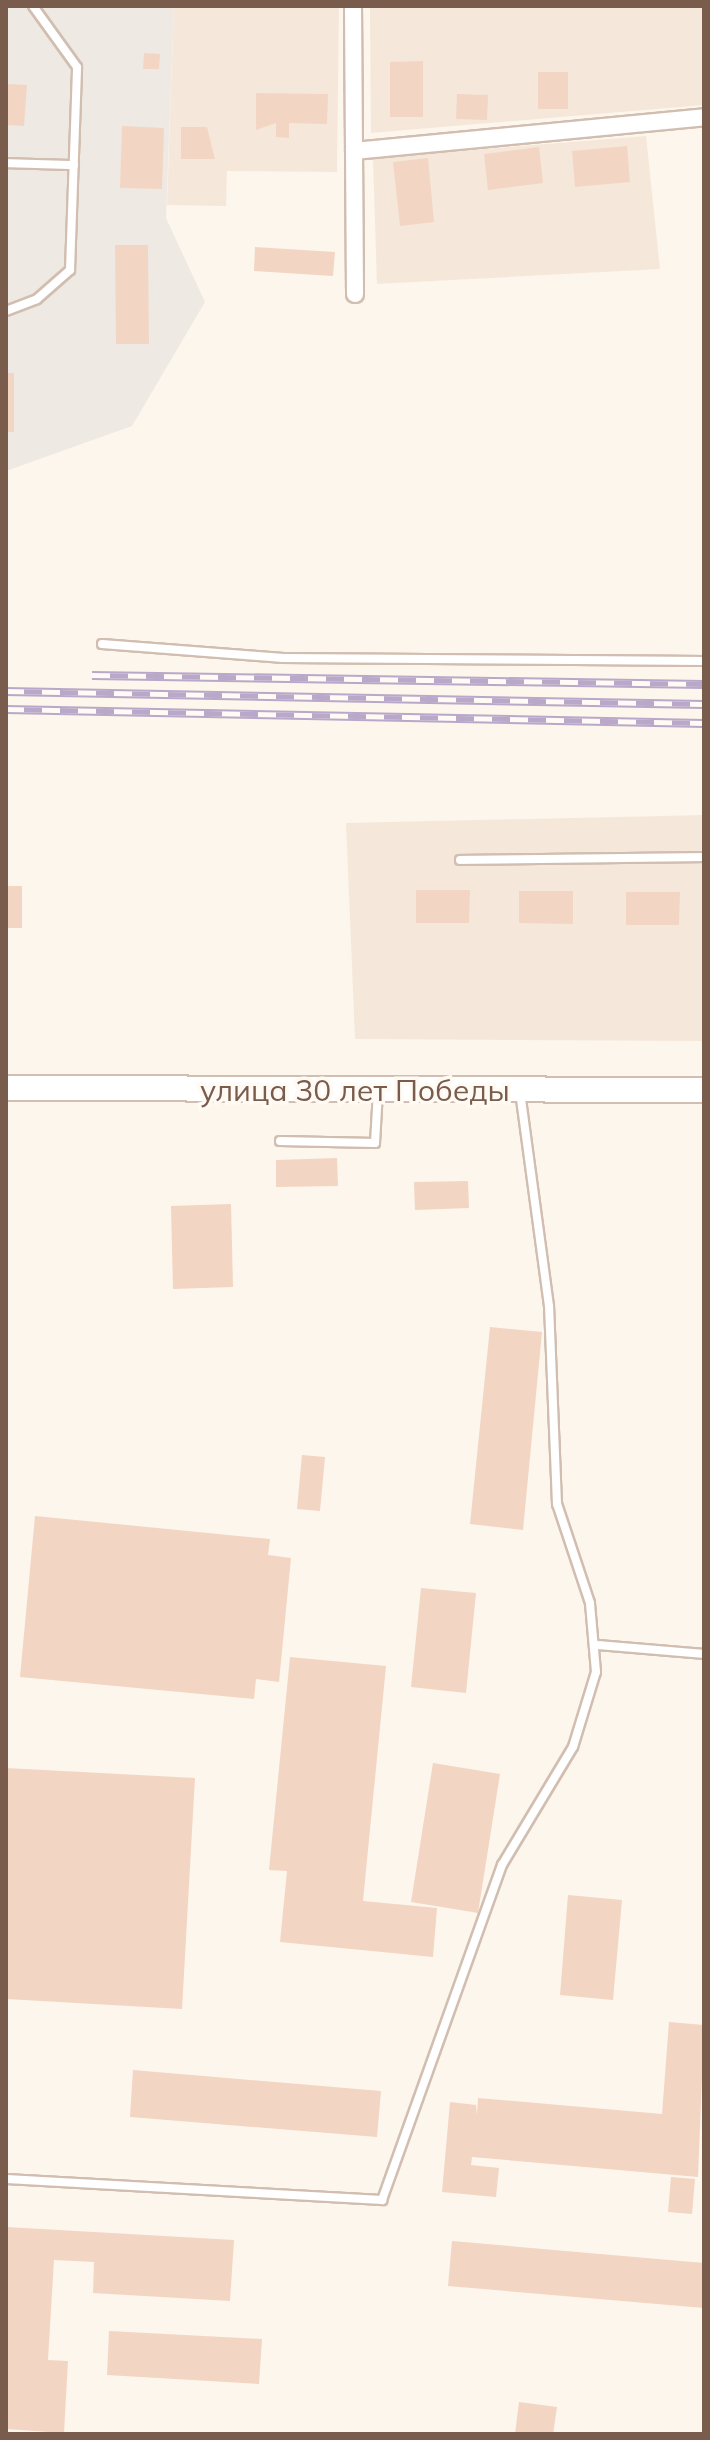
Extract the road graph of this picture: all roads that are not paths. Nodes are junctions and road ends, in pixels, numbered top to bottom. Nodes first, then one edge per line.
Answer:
1 (33, 6) edge
2 (353, 6) edge
3 (704, 117) edge
4 (354, 151) junction
5 (6, 163) edge
6 (74, 165) junction
7 (355, 294) dead end
8 (6, 311) edge
9 (102, 644) dead end
10 (704, 661) edge
11 (704, 857) edge
12 (460, 860) dead end
13 (6, 1088) edge
14 (378, 1090) junction
15 (520, 1090) junction
16 (704, 1090) edge
17 (280, 1141) dead end
18 (599, 1645) junction
19 (704, 1654) edge
20 (6, 2179) edge

1 - 6 lane
2 - 4 street
3 - 4 street
4 - 7 street
5 - 6 lane
6 - 8 lane
9 - 10 lane
11 - 12 lane
13 - 14 main road, улица 30 лет Победы
14 - 15 main road, улица 30 лет Победы
14 - 17 lane
15 - 16 main road, улица 30 лет Победы
15 - 18 lane
18 - 19 lane
18 - 20 lane

